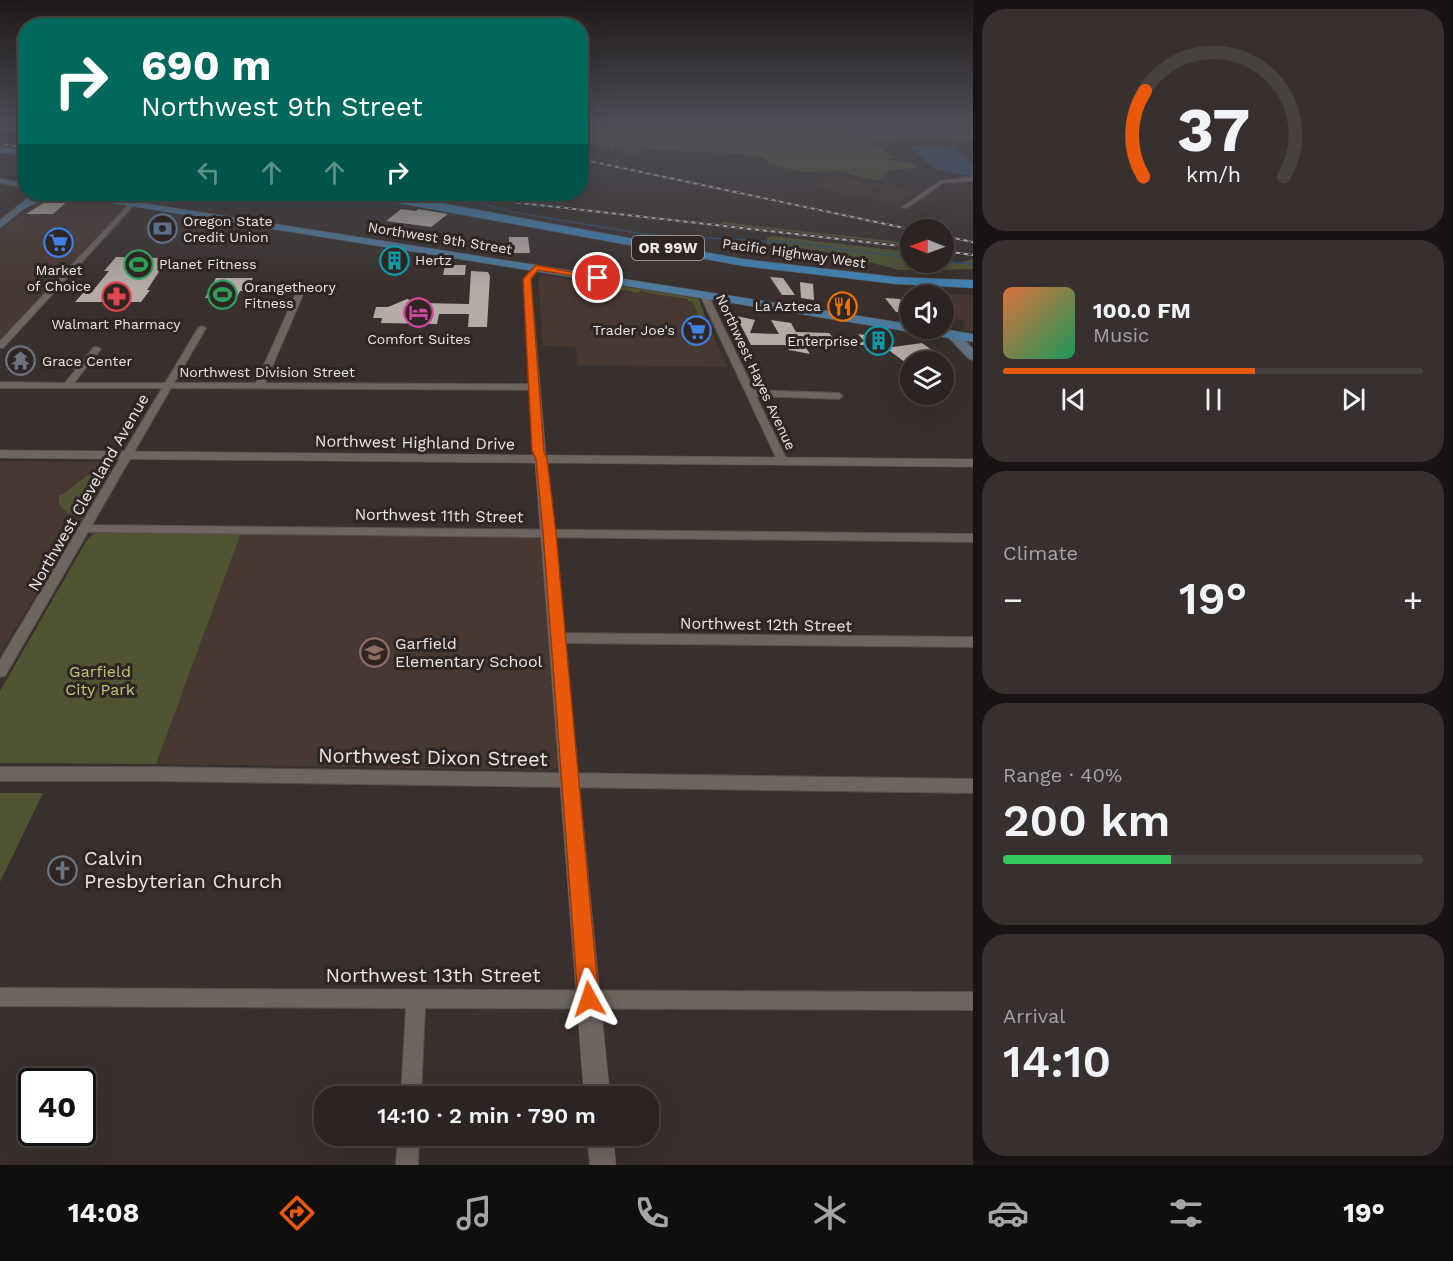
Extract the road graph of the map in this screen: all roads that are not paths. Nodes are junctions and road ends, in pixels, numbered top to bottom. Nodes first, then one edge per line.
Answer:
1 (969, 179) edge
2 (0, 182) edge
3 (18, 185) edge
4 (29, 201) edge
5 (35, 201) edge
6 (119, 201) edge
7 (404, 201) edge
8 (133, 203) junction
9 (21, 207) junction
10 (905, 207) dead end
11 (0, 225) edge
12 (536, 267) junction
13 (973, 284) edge
14 (299, 295) dead end
15 (704, 295) junction
16 (900, 326) edge
17 (202, 328) dead end
18 (954, 335) edge
19 (954, 336) edge
20 (973, 338) edge
21 (0, 346) edge
22 (97, 349) dead end
23 (973, 356) edge
24 (0, 385) edge
25 (68, 385) junction
26 (168, 386) junction
27 (258, 386) junction
28 (534, 387) junction
29 (750, 393) junction
30 (839, 396) dead end
31 (0, 454) edge
32 (127, 456) junction
33 (542, 459) junction
34 (783, 462) junction
35 (973, 464) edge
36 (84, 528) junction
37 (549, 533) junction
38 (973, 538) edge
39 (558, 638) junction
40 (973, 642) edge
41 (0, 672) edge
42 (0, 774) edge
43 (570, 780) junction
44 (973, 786) edge
45 (0, 997) edge
46 (416, 998) junction
47 (589, 999) junction
48 (973, 1001) edge
49 (412, 1086) edge
50 (596, 1086) edge
51 (408, 1146) edge
52 (601, 1146) edge
53 (407, 1165) edge
54 (603, 1165) edge

1 - 10 street
2 - 3 main road
4 - 9 main road
5 - 9 main road
6 - 8 main road, Northwest 9th Street
7 - 13 highway, Pacific Highway West / OR 99W
8 - 12 main road, Northwest 9th Street
8 - 21 street
9 - 11 main road
12 - 15 main road, Northwest 9th Street
12 - 28 street
14 - 27 street
15 - 16 main road, Northwest 9th Street
15 - 29 street, Northwest Hayes Avenue
17 - 26 street, Northwest Cleveland Avenue
18 - 20 main road, Northwest 9th Street
19 - 23 main road
22 - 25 street
24 - 25 street, Northwest Division Street
25 - 26 street, Northwest Division Street
26 - 27 street, Northwest Division Street
26 - 32 street, Northwest Cleveland Avenue
27 - 28 street, Northwest Division Street
28 - 33 street
29 - 30 street
29 - 34 street, Northwest Hayes Avenue
31 - 32 street, Northwest Highland Drive
32 - 33 street, Northwest Highland Drive
32 - 36 street, Northwest Cleveland Avenue
33 - 34 street, Northwest Highland Drive
33 - 37 street
34 - 35 street, Northwest Highland Drive
36 - 37 street, Northwest 11th Street
36 - 41 street, Northwest Cleveland Avenue
37 - 38 street, Northwest 11th Street
37 - 39 street
39 - 40 street, Northwest 12th Street
39 - 43 street
42 - 43 street, Northwest Dixon Street
43 - 44 street, Northwest Dixon Street
43 - 47 street
45 - 46 street, Northwest 13th Street
46 - 47 street, Northwest 13th Street
46 - 49 street
47 - 48 street, Northwest 13th Street
47 - 50 street
51 - 53 street
52 - 54 street

